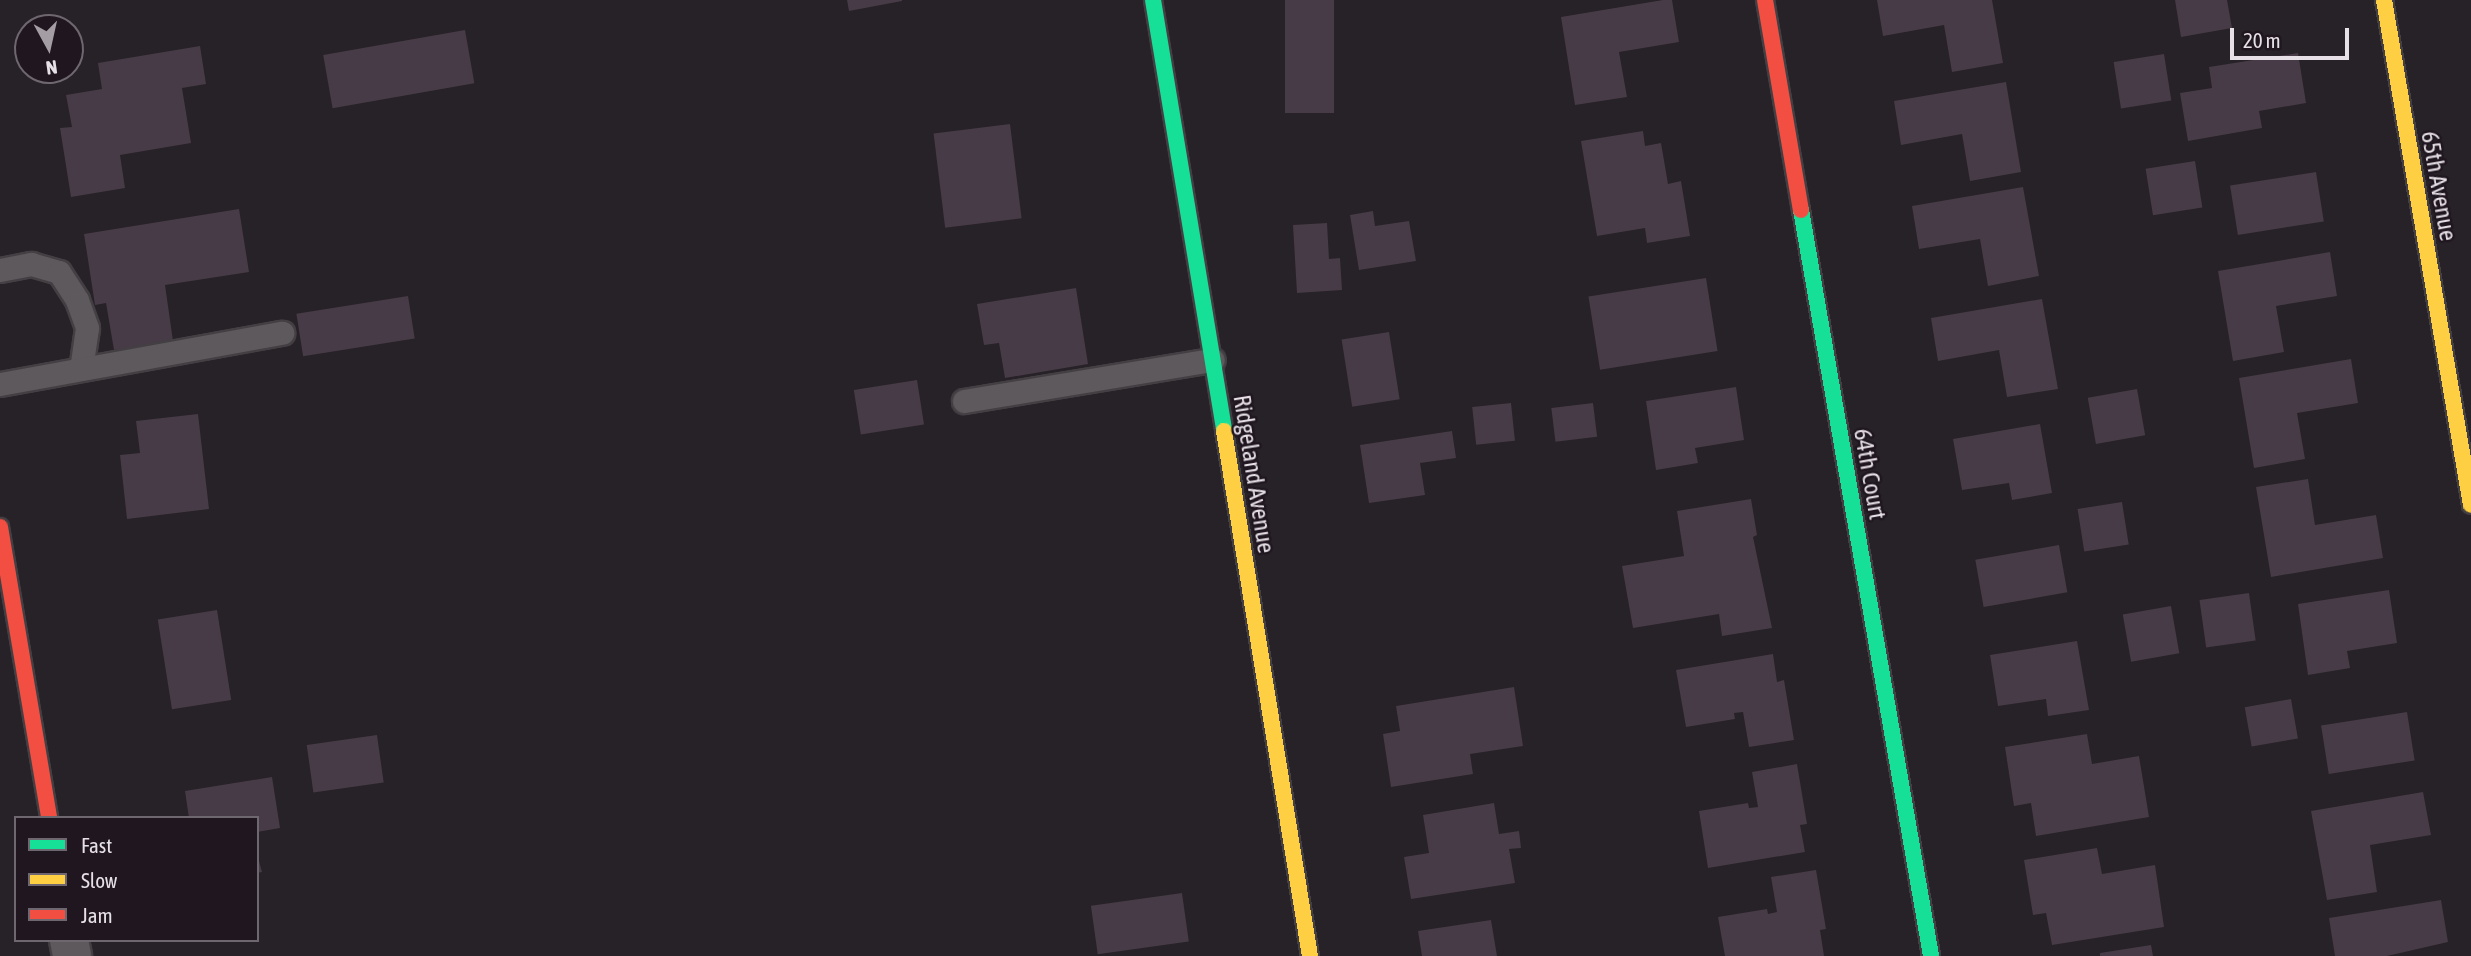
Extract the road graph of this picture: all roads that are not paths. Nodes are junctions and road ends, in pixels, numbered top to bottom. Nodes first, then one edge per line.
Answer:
1 (1153, 0) edge
2 (1765, 0) edge
3 (2384, 0) edge
4 (0, 270) edge
5 (282, 333) dead end
6 (1213, 360) junction
7 (81, 369) junction
8 (0, 384) edge
9 (964, 401) dead end
10 (2471, 505) edge
11 (0, 527) edge
12 (49, 816) edge
13 (1310, 956) edge
14 (1931, 956) edge

1 - 6 street, Ridgeland Avenue
2 - 14 street, 64th Court
3 - 10 street, 65th Avenue
4 - 7 lane
5 - 7 lane
6 - 9 lane
6 - 13 street, Ridgeland Avenue
7 - 8 lane
11 - 12 street

